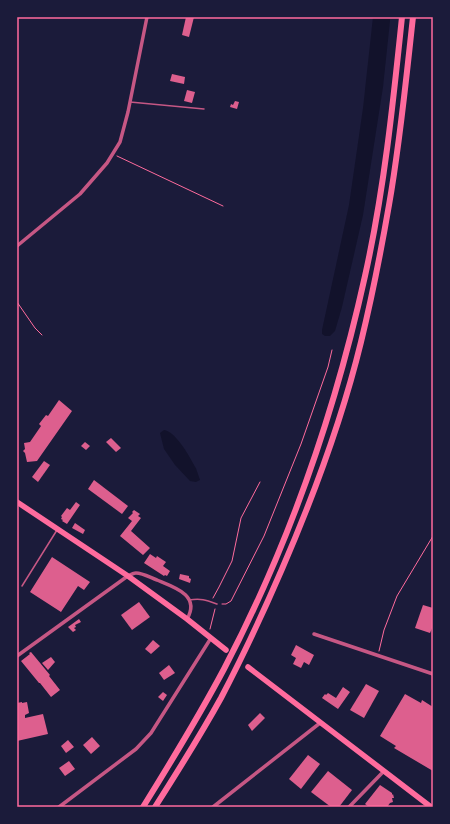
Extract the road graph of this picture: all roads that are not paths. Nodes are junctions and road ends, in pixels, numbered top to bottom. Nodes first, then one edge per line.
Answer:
1 (147, 17) edge
2 (402, 17) edge
3 (413, 17) edge
4 (130, 102) junction
5 (204, 109) dead end
6 (17, 246) edge
7 (17, 502) edge
8 (58, 529) junction
9 (128, 576) junction
10 (22, 586) dead end
11 (189, 600) junction
12 (217, 604) road end
13 (186, 619) junction
14 (314, 634) dead end
15 (210, 637) junction
16 (226, 650) dead end
17 (17, 656) edge
18 (248, 667) dead end
19 (433, 674) edge
20 (320, 723) junction
21 (384, 771) junction
22 (59, 807) edge
23 (143, 807) edge
24 (155, 807) edge
25 (213, 807) edge
26 (349, 807) edge
27 (431, 807) edge

1 - 4 street
2 - 23 highway
3 - 24 highway
4 - 5 lane
4 - 6 street
7 - 8 main road
8 - 9 main road
8 - 10 lane
9 - 11 street
9 - 13 main road
9 - 17 street
11 - 12 lane
11 - 13 street
13 - 15 main road
14 - 19 street
15 - 16 main road
15 - 22 street
18 - 20 main road
20 - 21 main road
20 - 25 street
21 - 26 street
21 - 27 main road

